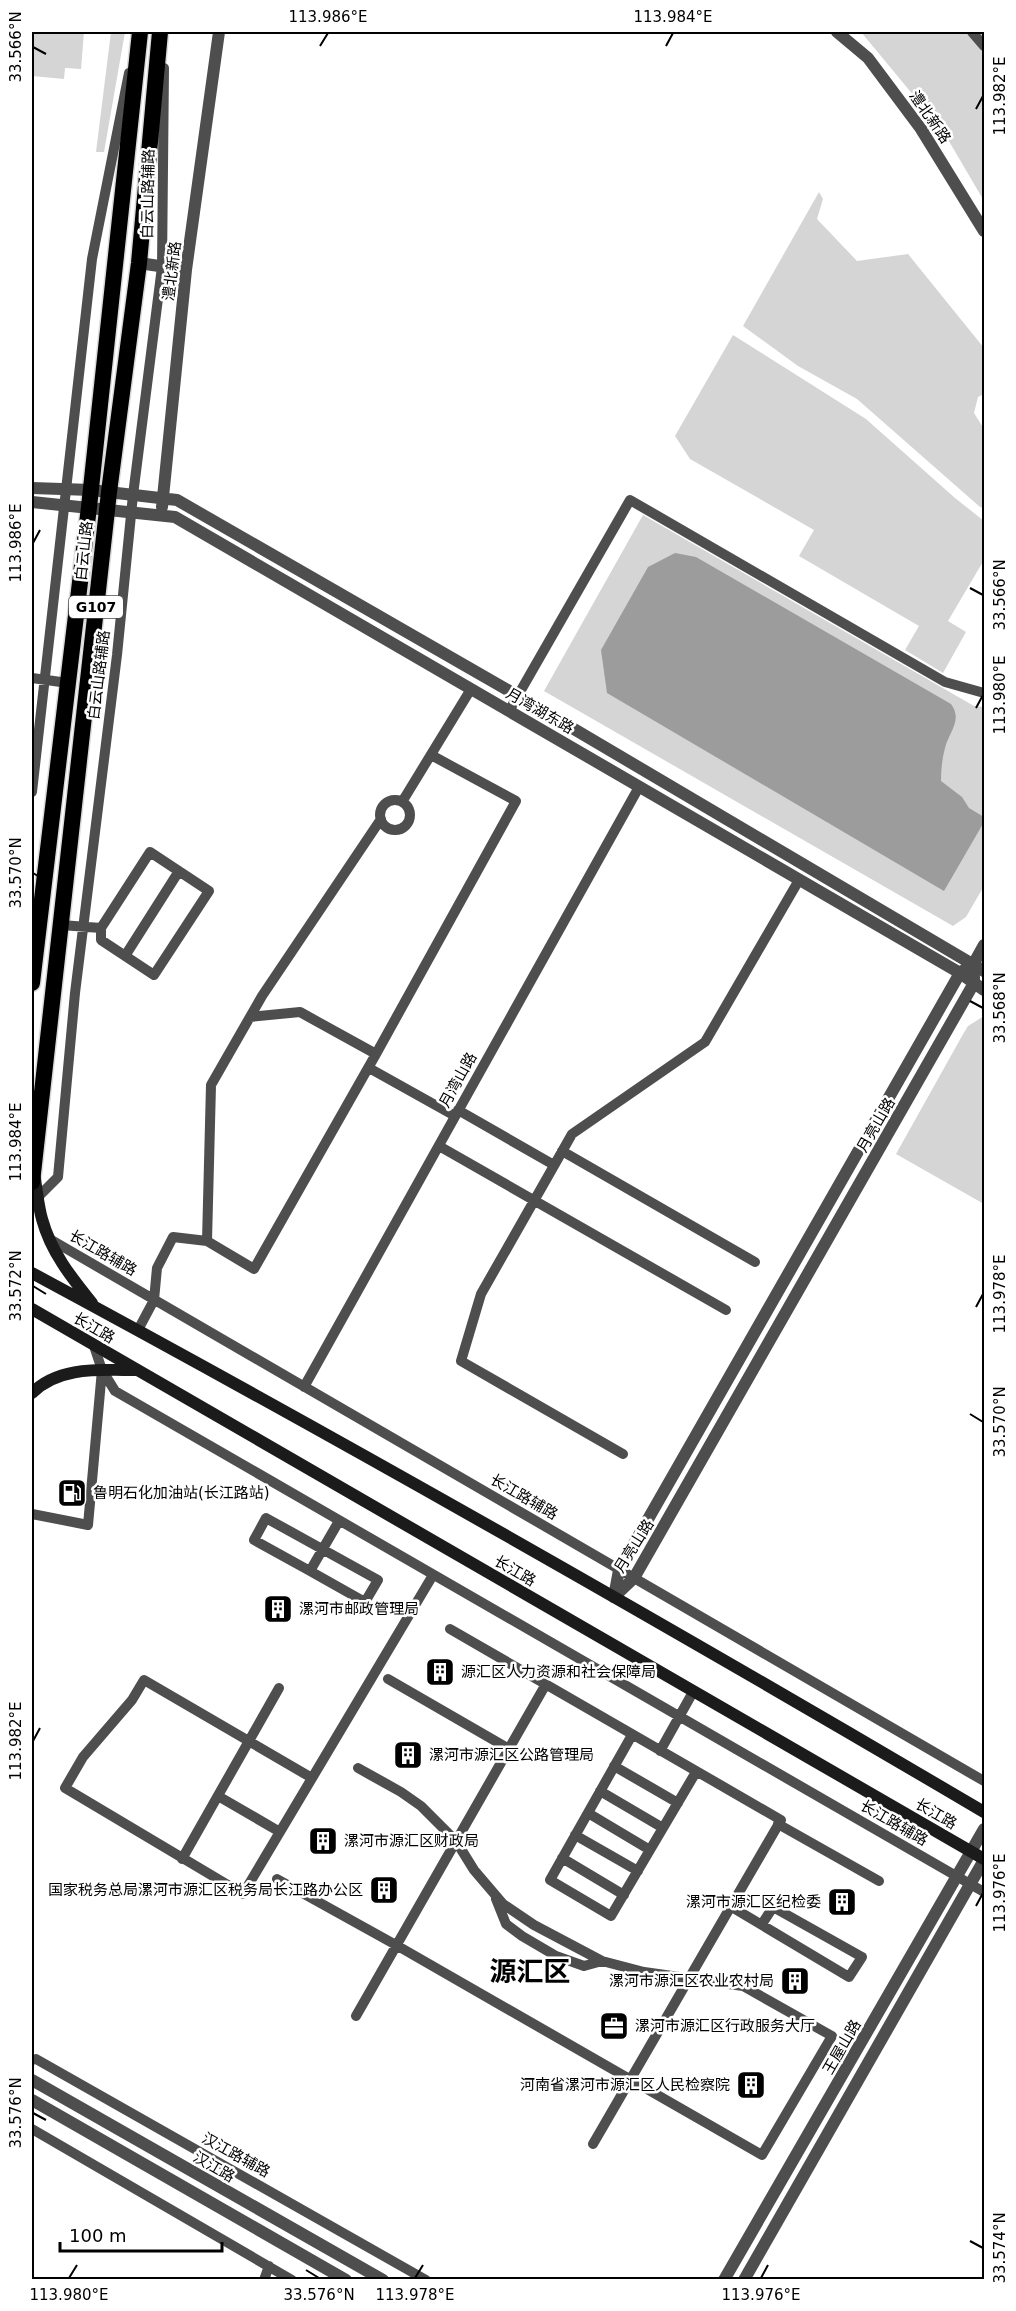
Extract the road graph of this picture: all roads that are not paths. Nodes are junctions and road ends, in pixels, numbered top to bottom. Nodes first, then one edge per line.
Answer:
1 (138, 32) edge
2 (162, 32) edge
3 (219, 32) edge
4 (837, 32) edge
5 (972, 32) edge
6 (984, 46) edge
7 (984, 231) edge
8 (139, 263) junction
9 (162, 267) junction
10 (186, 270) junction
11 (32, 488) edge
12 (65, 489) junction
13 (109, 492) junction
14 (133, 495) junction
15 (90, 499) junction
16 (162, 499) junction
17 (32, 502) edge
18 (64, 504) junction
19 (107, 509) junction
20 (131, 512) junction
21 (161, 516) junction
22 (32, 678) edge
23 (44, 680) junction
24 (68, 684) junction
25 (471, 689) junction
26 (984, 693) edge
27 (518, 696) junction
28 (509, 711) junction
29 (431, 755) junction
30 (639, 787) junction
31 (32, 792) edge
32 (402, 802) junction
33 (381, 819) junction
34 (179, 871) junction
35 (799, 880) junction
36 (61, 925) junction
37 (83, 926) junction
38 (101, 928) junction
39 (984, 945) edge
40 (125, 956) junction
41 (979, 967) edge
42 (960, 973) junction
43 (32, 983) edge
44 (979, 987) edge
45 (250, 1017) junction
46 (376, 1054) junction
47 (369, 1068) junction
48 (457, 1113) junction
49 (439, 1146) junction
50 (562, 1151) junction
51 (554, 1165) junction
52 (34, 1188) edge
53 (534, 1200) junction
54 (48, 1238) junction
55 (207, 1241) junction
56 (755, 1262) dead end
57 (32, 1273) edge
58 (154, 1300) junction
59 (97, 1308) junction
60 (32, 1309) edge
61 (726, 1310) dead end
62 (138, 1330) junction
63 (94, 1346) junction
64 (102, 1370) junction
65 (138, 1370) junction
66 (304, 1387) junction
67 (32, 1393) edge
68 (623, 1454) dead end
69 (32, 1514) edge
70 (339, 1521) junction
71 (322, 1549) junction
72 (619, 1570) junction
73 (310, 1571) junction
74 (433, 1575) junction
75 (634, 1578) junction
76 (614, 1597) junction
77 (450, 1629) dead end
78 (388, 1679) dead end
79 (546, 1684) junction
80 (279, 1688) dead end
81 (693, 1692) junction
82 (679, 1716) junction
83 (632, 1735) junction
84 (249, 1741) junction
85 (509, 1749) junction
86 (660, 1751) junction
87 (614, 1766) junction
88 (358, 1768) dead end
89 (696, 1772) junction
90 (312, 1778) junction
91 (984, 1781) edge
92 (600, 1791) junction
93 (218, 1796) junction
94 (678, 1803) junction
95 (984, 1812) edge
96 (588, 1813) junction
97 (778, 1824) junction
98 (663, 1828) junction
99 (984, 1829) edge
100 (280, 1832) junction
101 (575, 1835) junction
102 (456, 1841) junction
103 (651, 1850) junction
104 (972, 1851) junction
105 (562, 1858) junction
106 (182, 1859) junction
107 (984, 1859) edge
108 (638, 1871) junction
109 (957, 1876) junction
110 (277, 1879) dead end
111 (879, 1881) dead end
112 (971, 1884) junction
113 (984, 1892) edge
114 (494, 1893) junction
115 (624, 1895) junction
116 (730, 1906) junction
117 (762, 1924) junction
118 (396, 1945) junction
119 (602, 1961) junction
120 (687, 1980) junction
121 (356, 2016) dead end
122 (32, 2060) edge
123 (630, 2079) junction
124 (32, 2080) edge
125 (32, 2100) edge
126 (32, 2129) edge
127 (593, 2144) dead end
128 (268, 2266) junction
129 (264, 2280) edge
130 (292, 2280) edge
131 (346, 2280) edge
132 (383, 2280) edge
133 (426, 2280) edge
134 (724, 2280) edge
135 (744, 2280) edge

1 - 12 street
1 - 15 highway, 白云山路 / G107
2 - 8 highway, 白云山路 / G107
2 - 9 street, 白云山路辅路
3 - 10 street, 澧北新路
4 - 7 street, 澧北新路
5 - 6 street
8 - 9 street
8 - 13 highway, 白云山路 / G107
9 - 10 street
9 - 14 street, 白云山路辅路
10 - 16 street, 澧北新路
11 - 12 street, 月湾湖东路
12 - 15 street, 月湾湖东路
12 - 18 street
13 - 14 street, 月湾湖东路
13 - 15 street, 月湾湖东路
13 - 19 highway, 白云山路 / G107
14 - 16 street, 月湾湖东路
14 - 20 street, 白云山路辅路
15 - 18 street, 月湾湖东路
15 - 19 street, 月湾湖东路
15 - 24 highway, 白云山路 / G107
16 - 21 street, 澧北新路
16 - 27 street, 月湾湖东路
17 - 18 street, 月湾湖东路
18 - 23 street
19 - 20 street, 月湾湖东路
19 - 36 highway, 白云山路 / G107
20 - 21 street, 月湾湖东路
20 - 37 street, 白云山路辅路
21 - 25 street, 月湾湖东路
22 - 23 street
23 - 24 street
23 - 31 street
24 - 43 highway, 白云山路 / G107
25 - 28 street, 月湾湖东路
25 - 29 street
26 - 27 street
27 - 28 street
27 - 41 street, 月湾湖东路
28 - 30 street, 月湾湖东路
29 - 32 street
29 - 46 street
30 - 35 street, 月湾湖东路
30 - 48 street, 月湾山路
32 - 33 street
32 - 33 street
33 - 45 street
34 - 38 street
34 - 40 street
34 - 40 street
35 - 42 street, 月湾湖东路
35 - 50 street
36 - 37 street
36 - 52 highway, 白云山路 / G107
37 - 38 street
37 - 52 street, 白云山路辅路
38 - 40 street
39 - 41 street, 月亮山路
41 - 42 street, 月亮山路
41 - 44 street, 月亮山路
42 - 44 street, 月湾湖东路
42 - 72 street, 月亮山路
44 - 75 street, 月亮山路
45 - 46 street
45 - 55 street
46 - 47 street
47 - 48 street
47 - 55 street
48 - 49 street, 月湾山路
48 - 51 street
49 - 53 street
49 - 66 street, 月湾山路
50 - 51 street
50 - 56 street
51 - 53 street
52 - 54 main road
53 - 61 street
53 - 68 street
54 - 58 street, 长江路辅路
54 - 59 main road
55 - 58 street
57 - 59 main road, 长江路
58 - 62 street
58 - 66 street, 长江路辅路
59 - 62 main road, 长江路
60 - 63 main road, 长江路
62 - 76 main road, 长江路
63 - 64 street, 长江路辅路
63 - 65 main road, 长江路
64 - 65 main road
64 - 67 main road
64 - 69 street
64 - 70 street, 长江路辅路
65 - 81 main road, 长江路
66 - 72 street, 长江路辅路
70 - 71 street
70 - 74 street, 长江路辅路
71 - 73 street
71 - 73 street
71 - 73 street
72 - 75 street, 长江路辅路
72 - 76 street, 月亮山路
74 - 82 street, 长江路辅路
74 - 90 street
75 - 76 street, 月亮山路
75 - 91 street, 长江路辅路
76 - 95 main road, 长江路
77 - 79 street
78 - 85 street
79 - 83 street
79 - 85 street
80 - 84 street
81 - 82 street
81 - 104 main road, 长江路
82 - 86 street
82 - 109 street, 长江路辅路
83 - 86 street
83 - 87 street
84 - 90 street
84 - 93 street
84 - 106 street
85 - 102 street
86 - 89 street
87 - 92 street
87 - 94 street
88 - 102 street
89 - 94 street
89 - 97 street
90 - 100 street
92 - 96 street
92 - 98 street
93 - 100 street
93 - 106 street
94 - 98 street
96 - 101 street
96 - 103 street
97 - 111 street
97 - 116 street
98 - 103 street
99 - 104 street, 王屋山路
100 - 106 street
101 - 105 street
101 - 108 street
102 - 114 street
102 - 118 street
103 - 108 street
104 - 107 main road, 长江路
104 - 109 street, 王屋山路
105 - 115 street
105 - 115 street
107 - 112 street, 王屋山路
108 - 115 street
109 - 112 street, 长江路辅路
109 - 134 street, 王屋山路
110 - 118 street
112 - 113 street, 长江路辅路
112 - 135 street, 王屋山路
114 - 119 street
114 - 119 street
116 - 117 street
116 - 120 street
117 - 117 street
118 - 121 street
118 - 123 street
119 - 120 street
120 - 123 street
120 - 123 street
122 - 133 street, 汉江路辅路
123 - 127 street
124 - 132 street, 汉江路
125 - 131 street
126 - 128 street
128 - 129 street
128 - 130 street

